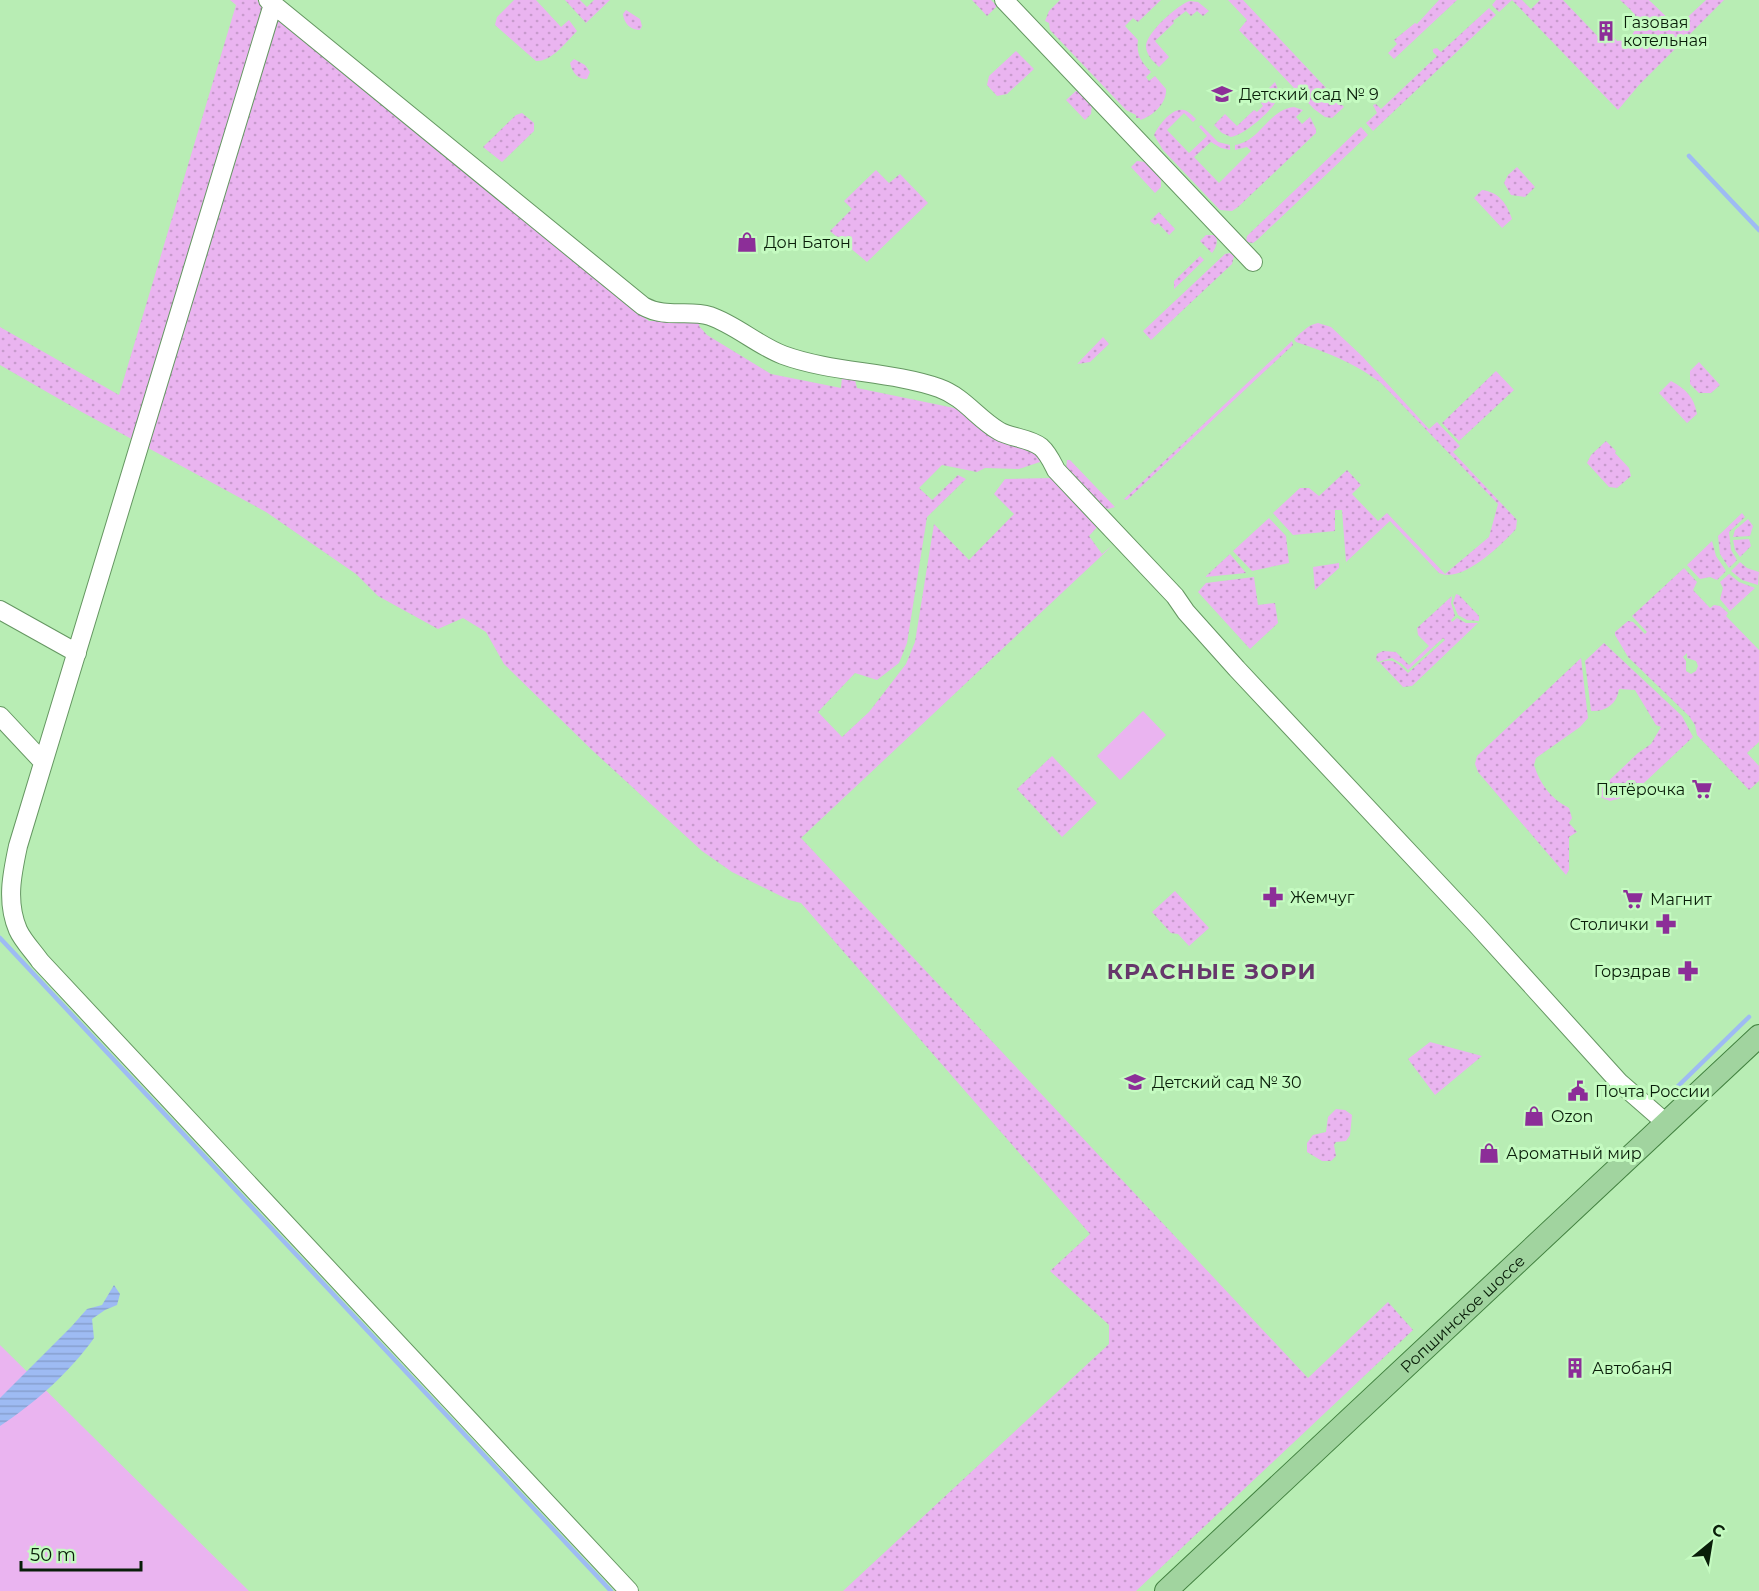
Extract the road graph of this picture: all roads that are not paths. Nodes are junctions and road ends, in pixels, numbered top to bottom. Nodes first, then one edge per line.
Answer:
1 (1004, 0) edge
2 (270, 2) edge
3 (1253, 262) dead end
4 (0, 610) edge
5 (77, 653) junction
6 (0, 716) edge
7 (44, 762) junction
8 (1759, 1036) edge
9 (1666, 1123) junction
10 (629, 1591) edge
11 (1166, 1591) edge

1 - 3 street
2 - 5 street
2 - 9 street
4 - 5 street
5 - 7 street
6 - 7 street
7 - 10 street
8 - 9 main road, Ропшинское шоссе
9 - 11 main road, Ропшинское шоссе

